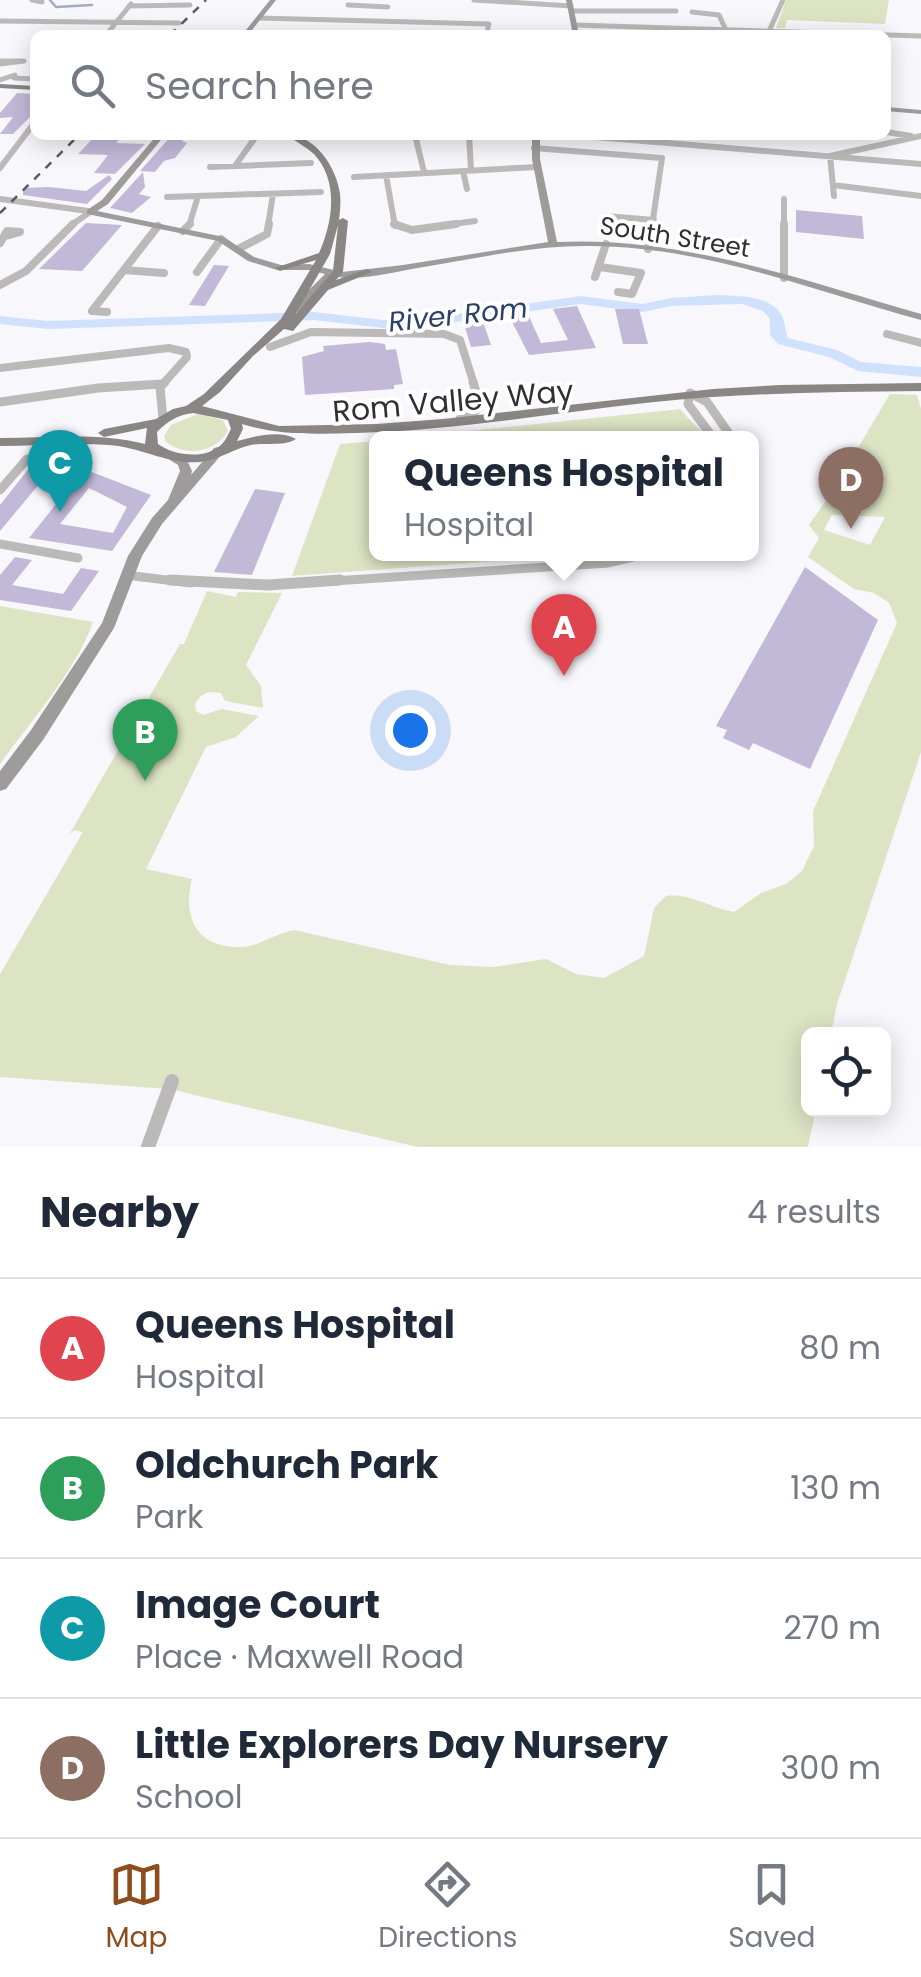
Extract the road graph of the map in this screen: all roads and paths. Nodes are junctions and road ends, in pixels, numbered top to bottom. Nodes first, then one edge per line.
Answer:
1 (32, 0) edge
2 (134, 0) edge
3 (273, 0) edge
4 (395, 0) edge
5 (474, 0) edge
6 (783, 0) edge
7 (42, 2) edge
8 (358, 4) edge
9 (190, 5) dead end
10 (129, 6) junction
11 (348, 6) dead end
12 (571, 6) edge
13 (388, 7) junction
14 (676, 11) dead end
15 (692, 12) dead end
16 (260, 18) junction
17 (306, 19) junction
18 (334, 20) junction
19 (0, 21) edge
20 (383, 21) junction
21 (116, 22) junction
22 (179, 23) dead end
23 (576, 24) junction
24 (632, 26) junction
25 (686, 27) junction
26 (725, 28) junction
27 (770, 29) junction
28 (110, 30) edge
29 (249, 30) edge
30 (298, 30) edge
31 (327, 30) edge
32 (381, 30) edge
33 (488, 30) edge
34 (576, 30) edge
35 (633, 30) edge
36 (687, 30) edge
37 (738, 30) edge
38 (764, 30) edge
39 (792, 30) edge
40 (891, 35) edge
41 (921, 36) edge
42 (0, 65) edge
43 (19, 69) junction
44 (0, 82) edge
45 (30, 83) edge
46 (30, 84) edge
47 (891, 109) edge
48 (921, 112) edge
49 (30, 129) edge
50 (891, 133) edge
51 (911, 136) junction
52 (921, 136) edge
53 (157, 140) edge
54 (253, 140) edge
55 (300, 140) edge
56 (310, 140) edge
57 (416, 140) edge
58 (470, 140) edge
59 (535, 140) edge
60 (633, 140) edge
61 (534, 148) junction
62 (830, 156) junction
63 (311, 163) dead end
64 (921, 164) edge
65 (235, 166) junction
66 (210, 167) dead end
67 (0, 168) edge
68 (537, 168) junction
69 (467, 171) junction
70 (424, 172) junction
71 (386, 174) junction
72 (354, 176) dead end
73 (833, 185) junction
74 (467, 189) dead end
75 (321, 192) dead end
76 (273, 194) junction
77 (198, 196) junction
78 (834, 196) dead end
79 (921, 196) edge
80 (167, 197) dead end
81 (0, 198) edge
82 (784, 198) dead end
83 (90, 212) junction
84 (606, 216) dead end
85 (654, 220) junction
86 (475, 221) dead end
87 (158, 226) junction
88 (183, 231) junction
89 (6, 236) dead end
90 (221, 240) junction
91 (0, 243) edge
92 (606, 244) junction
93 (552, 246) junction
94 (238, 249) junction
95 (648, 250) junction
96 (325, 254) junction
97 (341, 256) junction
98 (600, 267) junction
99 (280, 268) junction
100 (124, 270) junction
101 (316, 270) junction
102 (197, 272) dead end
103 (338, 272) junction
104 (362, 272) junction
105 (164, 274) dead end
106 (595, 277) dead end
107 (784, 278) junction
108 (0, 285) edge
109 (326, 289) junction
110 (618, 292) dead end
111 (303, 294) junction
112 (107, 312) dead end
113 (295, 316) junction
114 (921, 317) edge
115 (886, 334) dead end
116 (921, 343) edge
117 (270, 346) junction
118 (0, 368) edge
119 (162, 384) junction
120 (921, 386) edge
121 (848, 388) junction
122 (163, 398) junction
123 (689, 398) junction
124 (0, 402) edge
125 (707, 402) junction
126 (186, 410) junction
127 (231, 416) junction
128 (460, 419) junction
129 (161, 421) junction
130 (411, 431) edge
131 (709, 431) edge
132 (727, 431) edge
133 (369, 435) edge
134 (0, 439) edge
135 (220, 450) junction
136 (167, 456) junction
137 (27, 459) dead end
138 (0, 490) edge
139 (174, 499) junction
140 (0, 544) edge
141 (78, 558) dead end
142 (630, 561) edge
143 (126, 575) junction
144 (0, 784) edge
145 (172, 1080) dead end
146 (148, 1147) edge

1 - 7 street
2 - 10 street
3 - 16 street
4 - 13 street
5 - 12 street
6 - 27 street
8 - 11 street
8 - 13 street
9 - 10 street
10 - 21 street
12 - 14 street
12 - 23 street
13 - 20 street
15 - 26 street
16 - 17 street
16 - 29 street
17 - 18 street
17 - 30 street
18 - 20 street
18 - 31 street
19 - 21 street
20 - 32 street
20 - 33 street
21 - 22 street
21 - 28 street
23 - 24 street
23 - 34 street
24 - 25 street
24 - 35 street
25 - 26 street
25 - 36 street
26 - 37 street
27 - 38 street
27 - 39 street
40 - 41 street
42 - 43 street
43 - 44 street
43 - 45 street
44 - 46 main road
47 - 48 street
49 - 67 street
50 - 51 street
51 - 52 street
51 - 62 street
53 - 83 street
54 - 65 street
55 - 96 main road
56 - 97 main road
57 - 70 street
58 - 69 street
59 - 61 street
60 - 62 street
61 - 68 street
61 - 85 street
62 - 64 street
62 - 73 street
63 - 65 street
65 - 66 street
68 - 69 street
68 - 93 street
69 - 70 street
69 - 74 street
70 - 71 street
71 - 72 street
71 - 86 street
73 - 78 street
73 - 79 street
75 - 76 street
76 - 77 street
76 - 94 street
77 - 80 street
77 - 88 street
81 - 83 street, South Street
82 - 107 street
83 - 87 street, South Street
83 - 108 street
84 - 85 street
85 - 95 street
87 - 88 street, South Street
87 - 100 street
88 - 90 street, South Street
89 - 91 street
90 - 94 street, South Street
90 - 102 street
92 - 93 street, South Street
92 - 95 street, South Street
92 - 98 street
93 - 104 street, South Street
94 - 99 street, South Street
95 - 107 street, South Street
96 - 99 main road
96 - 101 main road
97 - 101 street
97 - 103 main road
97 - 104 main road
98 - 106 street
98 - 110 street
99 - 101 street, South Street
99 - 111 main road
100 - 105 street
100 - 112 street
101 - 103 street, South Street
101 - 111 main road
103 - 104 street, South Street
103 - 109 main road
103 - 113 street
104 - 109 main road
107 - 114 street, South Street
109 - 113 main road
111 - 113 main road
113 - 117 main road
113 - 126 main road
115 - 116 street
117 - 127 main road
117 - 128 street
118 - 119 street
119 - 122 street
119 - 124 street
120 - 121 main road, Rom Valley Way
121 - 123 main road, Rom Valley Way
121 - 125 main road, Rom Valley Way
122 - 126 street
122 - 129 street
123 - 125 main road, Rom Valley Way
123 - 128 main road, Rom Valley Way
123 - 130 main road, Rom Valley Way
123 - 131 street
125 - 132 street
126 - 127 main road, Rom Valley Way
126 - 129 main road
127 - 128 main road, Rom Valley Way
127 - 135 main road
129 - 134 main road
129 - 136 main road
133 - 135 main road, Rom Valley Way
134 - 136 main road, Rom Valley Way
135 - 136 main road, Rom Valley Way
135 - 139 street
136 - 139 street
137 - 138 street
139 - 143 street
140 - 141 street
142 - 143 street
143 - 144 street
145 - 146 street

